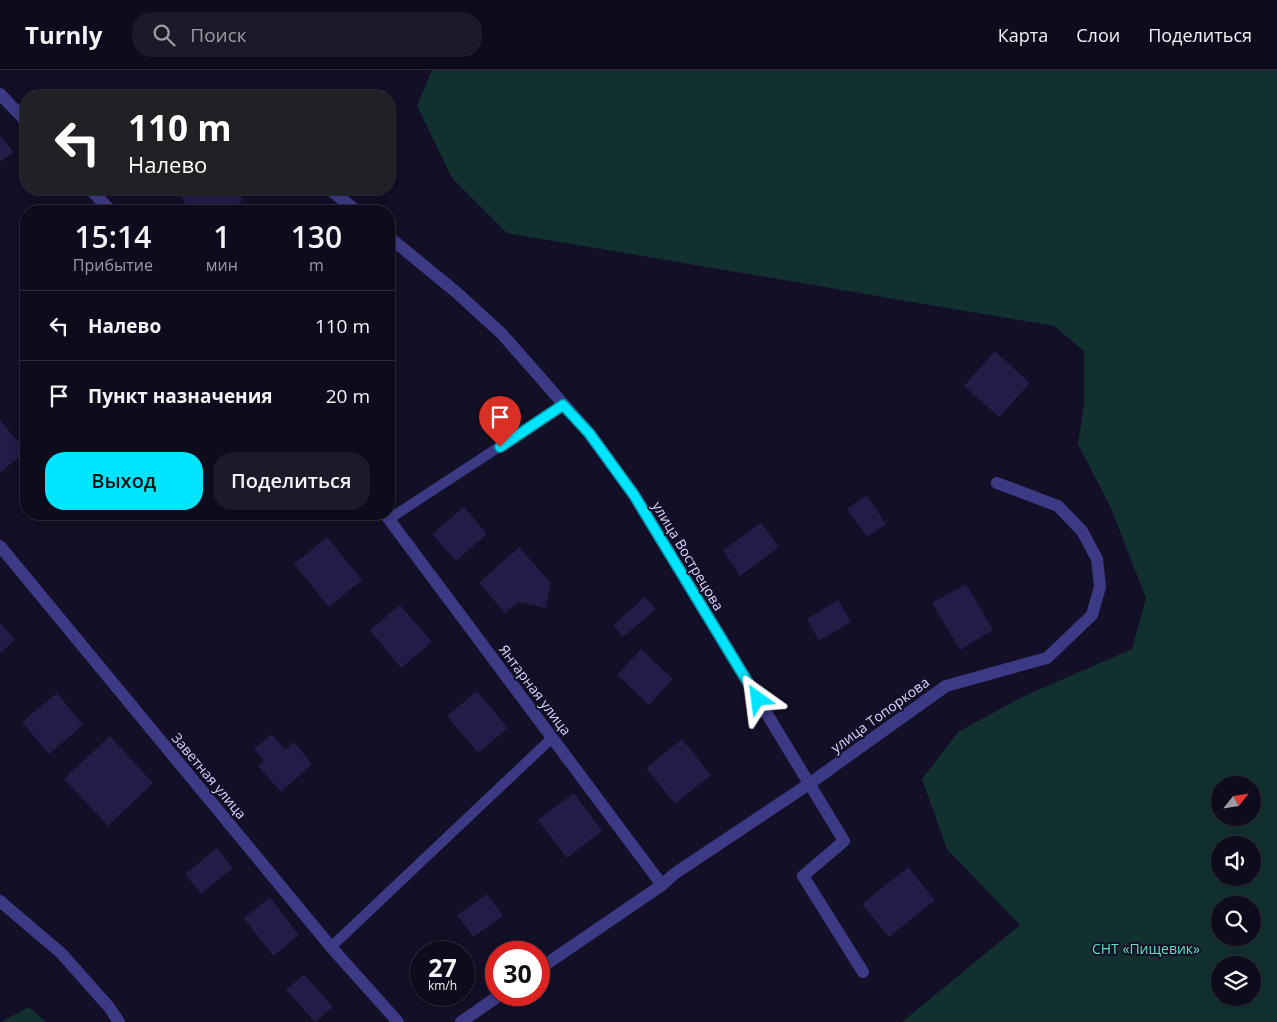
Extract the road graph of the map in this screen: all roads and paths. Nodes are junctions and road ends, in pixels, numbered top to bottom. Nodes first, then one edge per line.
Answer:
1 (0, 94) edge
2 (20, 116) edge
3 (96, 195) edge
4 (337, 195) edge
5 (105, 205) edge
6 (349, 205) edge
7 (395, 242) edge
8 (563, 405) junction
9 (997, 483) dead end
10 (395, 511) edge
11 (390, 520) edge
12 (0, 546) edge
13 (552, 738) junction
14 (809, 784) junction
15 (662, 884) junction
16 (0, 901) edge
17 (331, 947) junction
18 (550, 961) edge
19 (863, 972) dead end
20 (485, 1005) edge
21 (119, 1022) edge
22 (398, 1022) edge
23 (461, 1022) edge

1 - 2 street
3 - 5 street
4 - 6 street
7 - 8 street, улица Вострецова
8 - 10 lane
8 - 14 street, улица Вострецова
9 - 14 street, улица Топоркова
11 - 13 street, Янтарная улица
12 - 17 street, Заветная улица
13 - 15 street, Янтарная улица
13 - 17 lane
14 - 15 street, улица Топоркова
14 - 19 street, улица Вострецова
15 - 18 street, улица Топоркова
16 - 21 street
17 - 22 street, Заветная улица
20 - 23 street

